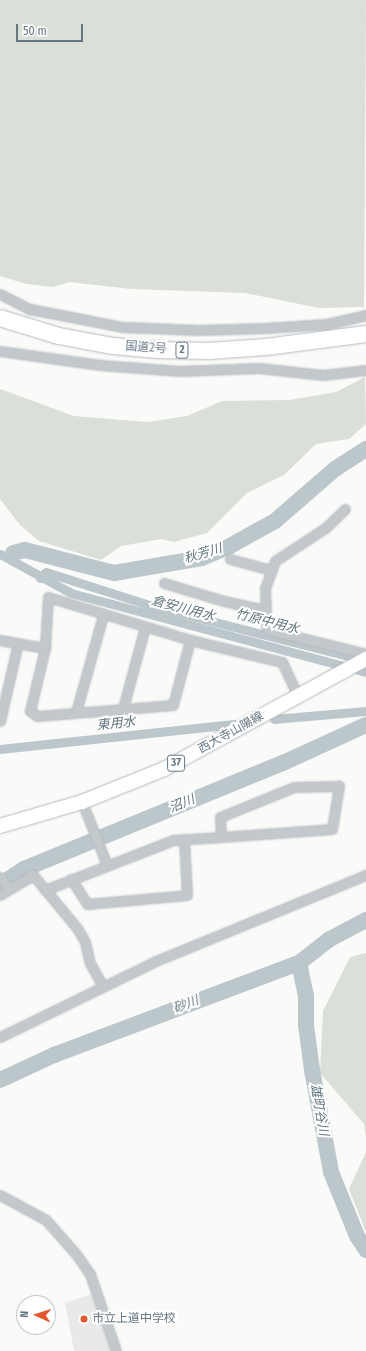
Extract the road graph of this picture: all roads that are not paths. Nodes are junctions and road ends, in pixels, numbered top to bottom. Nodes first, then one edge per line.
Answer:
1 (0, 294) edge
2 (366, 315) edge
3 (0, 318) edge
4 (366, 334) edge
5 (0, 351) edge
6 (366, 370) edge
7 (346, 509) dead end
8 (230, 559) dead end
9 (271, 570) junction
10 (164, 583) dead end
11 (265, 610) junction
12 (102, 615) junction
13 (145, 627) junction
14 (0, 640) edge
15 (190, 640) junction
16 (18, 643) junction
17 (45, 648) junction
18 (364, 658) edge
19 (298, 696) junction
20 (123, 708) junction
21 (76, 712) junction
22 (0, 721) edge
23 (82, 802) junction
24 (0, 826) edge
25 (222, 837) junction
26 (184, 839) junction
27 (108, 865) junction
28 (366, 876) edge
29 (0, 877) edge
30 (71, 879) junction
31 (9, 889) junction
32 (45, 890) junction
33 (0, 895) edge
34 (103, 986) junction
35 (0, 1037) edge
36 (0, 1196) edge
37 (116, 1351) edge

1 - 2 street
3 - 4 highway, 国道2号 / 2
5 - 6 street
7 - 9 street
8 - 9 street
9 - 11 street
10 - 11 street
11 - 18 street
12 - 13 street
12 - 17 street
12 - 21 street
13 - 15 street
13 - 20 street
14 - 16 street
15 - 19 street
15 - 20 street
16 - 17 street
16 - 22 street
17 - 21 street
18 - 19 main road, 西大寺山陽線 / 37
19 - 23 main road, 西大寺山陽線 / 37
20 - 21 street
23 - 24 main road, 西大寺山陽線 / 37
23 - 27 street
25 - 25 street
25 - 26 street
26 - 27 street
26 - 30 street
27 - 30 street
28 - 34 street
29 - 31 street
30 - 32 street
31 - 32 street
31 - 33 street
32 - 34 street
34 - 35 street
36 - 37 street

